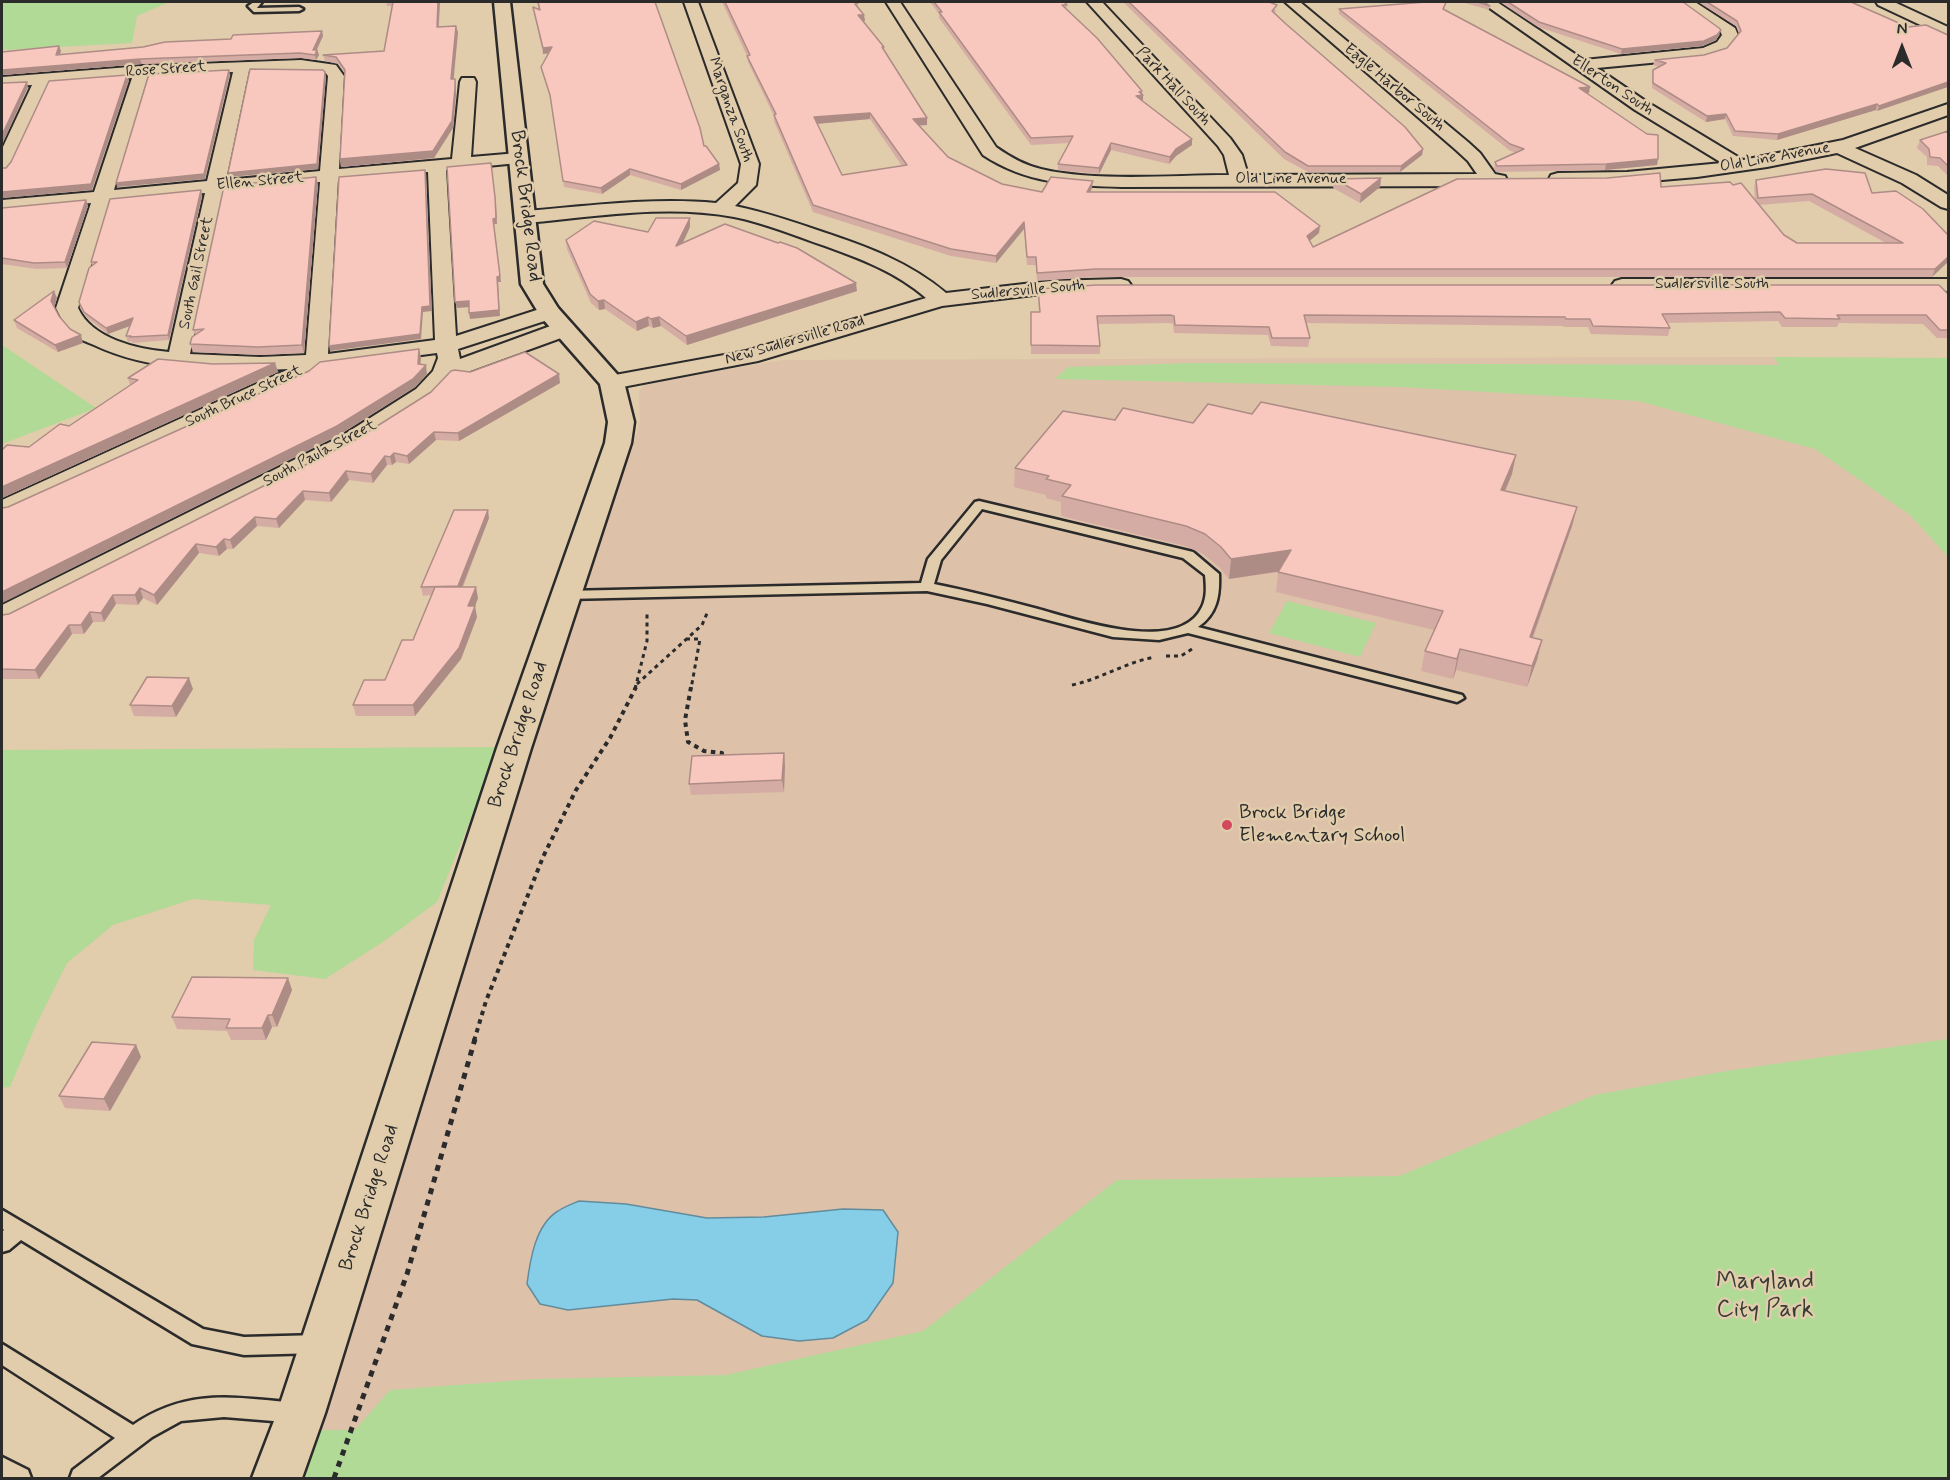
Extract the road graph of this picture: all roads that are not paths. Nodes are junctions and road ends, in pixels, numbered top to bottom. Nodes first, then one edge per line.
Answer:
1 (258, 2) edge
2 (502, 2) edge
3 (691, 2) edge
4 (893, 2) edge
5 (1094, 2) edge
6 (1292, 2) edge
7 (1488, 2) edge
8 (1685, 2) edge
9 (1883, 2) edge
10 (300, 9) edge
11 (1948, 33) edge
12 (1582, 65) junction
13 (242, 66) junction
14 (330, 68) joint
15 (142, 71) junction
16 (43, 79) junction
17 (2, 82) edge
18 (468, 82) dead end
19 (1948, 110) edge
20 (1838, 147) junction
21 (518, 158) junction
22 (461, 163) junction
23 (437, 166) junction
24 (1740, 166) junction
25 (2, 167) edge
26 (329, 176) junction
27 (1536, 179) edge
28 (1240, 180) junction
29 (1490, 180) junction
30 (1513, 180) edge
31 (214, 186) junction
32 (101, 197) junction
33 (1948, 203) edge
34 (2, 206) edge
35 (720, 209) junction
36 (525, 217) junction
37 (1143, 285) edge
38 (1605, 285) edge
39 (1948, 285) edge
40 (941, 300) junction
41 (557, 320) junction
42 (446, 345) junction
43 (178, 359) junction
44 (318, 360) junction
45 (443, 373) junction
46 (612, 382) junction
47 (2, 509) edge
48 (927, 587) junction
49 (566, 595) junction
50 (2, 615) edge
51 (1186, 628) junction
52 (1457, 698) dead end
53 (2, 1218) edge
54 (19, 1229) junction
55 (2, 1244) edge
56 (322, 1344) junction
57 (2, 1354) edge
58 (301, 1413) junction
59 (134, 1438) junction
60 (2, 1468) edge
61 (20, 1479) edge
62 (81, 1479) edge
63 (277, 1479) edge

1 - 10 lane
2 - 21 street, Brock Bridge Road
3 - 35 street, Marganza South
4 - 28 street, Old Line Avenue
5 - 28 street, Park Hall South
6 - 29 street, Eagle Harbor South
7 - 12 street, Ellerton South
8 - 12 street
9 - 11 street
12 - 24 street, Ellerton South
13 - 14 street, Rose Street
13 - 15 street, Rose Street
13 - 31 street, South Gail Street
14 - 26 street, South Bruce Street
15 - 16 street, Rose Street
15 - 32 street
16 - 17 street, Rose Street
16 - 25 street
18 - 22 street
19 - 20 street, Old Line Avenue
20 - 24 street, Old Line Avenue
20 - 33 street
21 - 22 street, Ellen Street
21 - 36 street, Brock Bridge Road
22 - 23 street, Ellen Street
23 - 26 street, Ellen Street
23 - 42 street
24 - 27 street, Old Line Avenue
26 - 31 street, Ellen Street
26 - 44 street, South Bruce Street
28 - 29 street, Old Line Avenue
29 - 30 street, Old Line Avenue
31 - 32 street, Ellen Street
31 - 43 street, South Gail Street
32 - 34 street, Ellen Street
32 - 43 street
35 - 36 street
35 - 40 street
36 - 41 street, Brock Bridge Road
37 - 40 street, Sudlersville South
38 - 39 street, Sudlersville South
40 - 46 street, New Sudlersville Road
41 - 42 street
41 - 45 street
41 - 46 street, Brock Bridge Road
42 - 44 street
42 - 45 street
43 - 44 street
44 - 47 street, South Bruce Street
45 - 50 street, South Paula Street
46 - 49 street, Brock Bridge Road
48 - 49 lane
48 - 51 lane
48 - 51 lane
49 - 56 street, Brock Bridge Road
51 - 52 lane
53 - 54 lane
54 - 55 lane
54 - 56 lane
56 - 58 street, Brock Bridge Road
57 - 59 lane
58 - 59 lane
58 - 63 street, Brock Bridge Road
59 - 62 lane
60 - 61 lane

